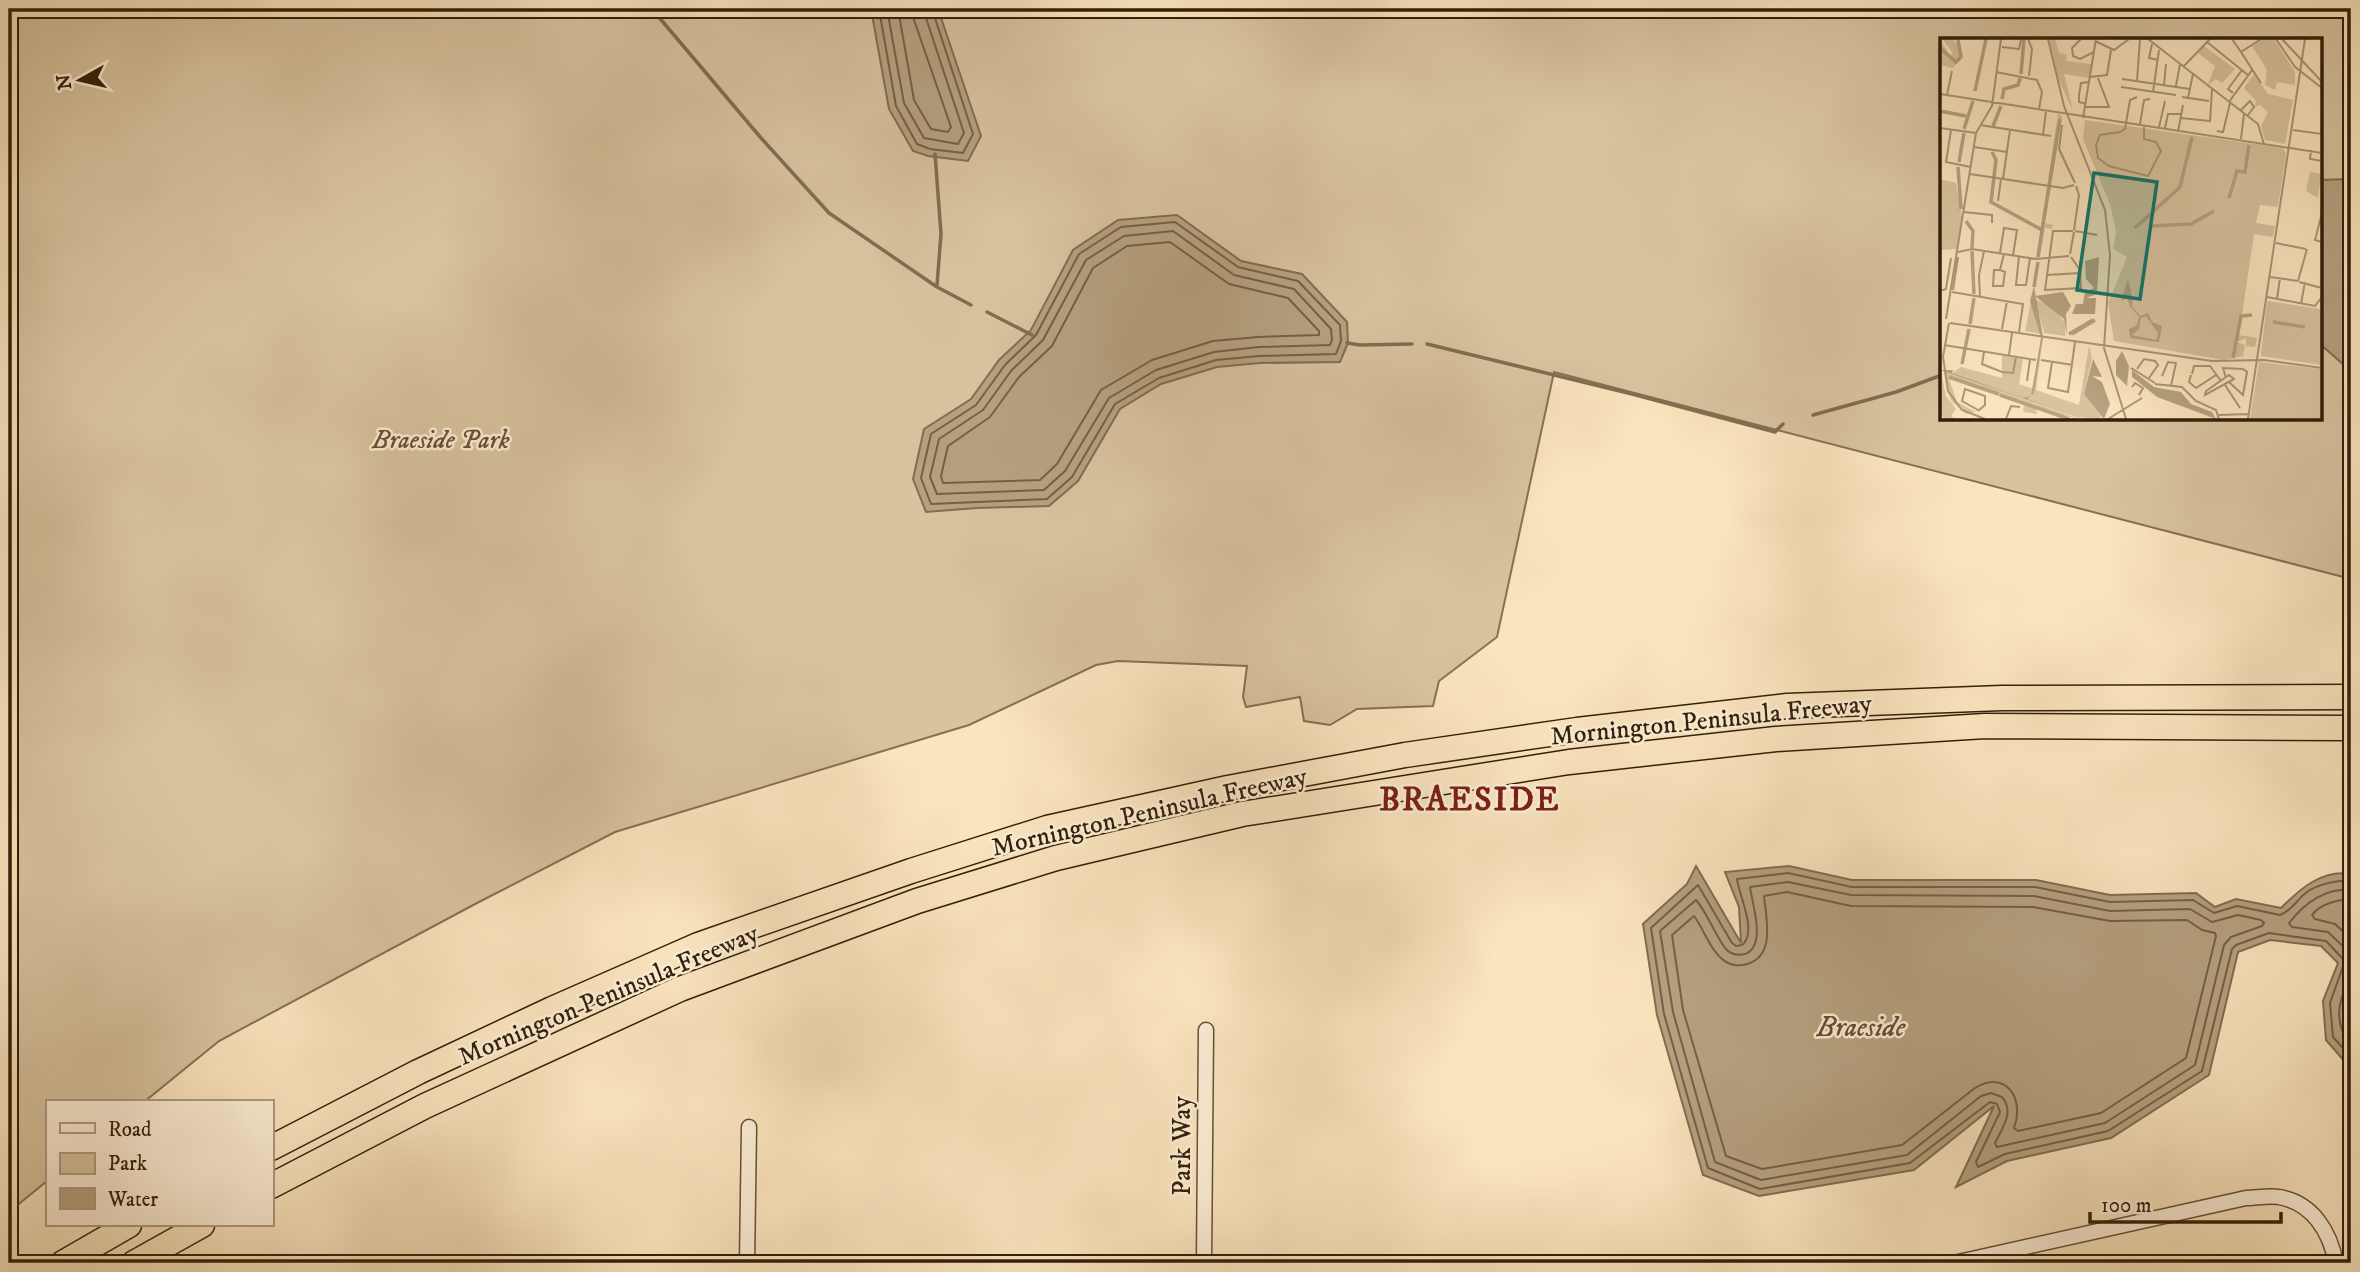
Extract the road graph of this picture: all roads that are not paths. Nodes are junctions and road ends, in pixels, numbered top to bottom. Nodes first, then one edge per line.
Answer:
1 (2351, 696) edge
2 (2351, 728) edge
3 (1206, 1030) dead end
4 (749, 1127) dead end
5 (273, 1146) edge
6 (273, 1185) edge
7 (127, 1226) edge
8 (135, 1226) edge
9 (200, 1226) edge
10 (1999, 1258) edge
11 (63, 1263) edge
12 (73, 1263) edge
13 (134, 1263) edge
14 (747, 1263) edge
15 (1204, 1263) edge
16 (1954, 1263) edge
17 (2336, 1263) edge

1 - 5 highway, Mornington Peninsula Freeway
2 - 6 highway, Mornington Peninsula Freeway
3 - 15 street, Park Way
4 - 14 street
7 - 11 highway
8 - 12 highway
9 - 13 highway
10 - 16 street
10 - 17 street

